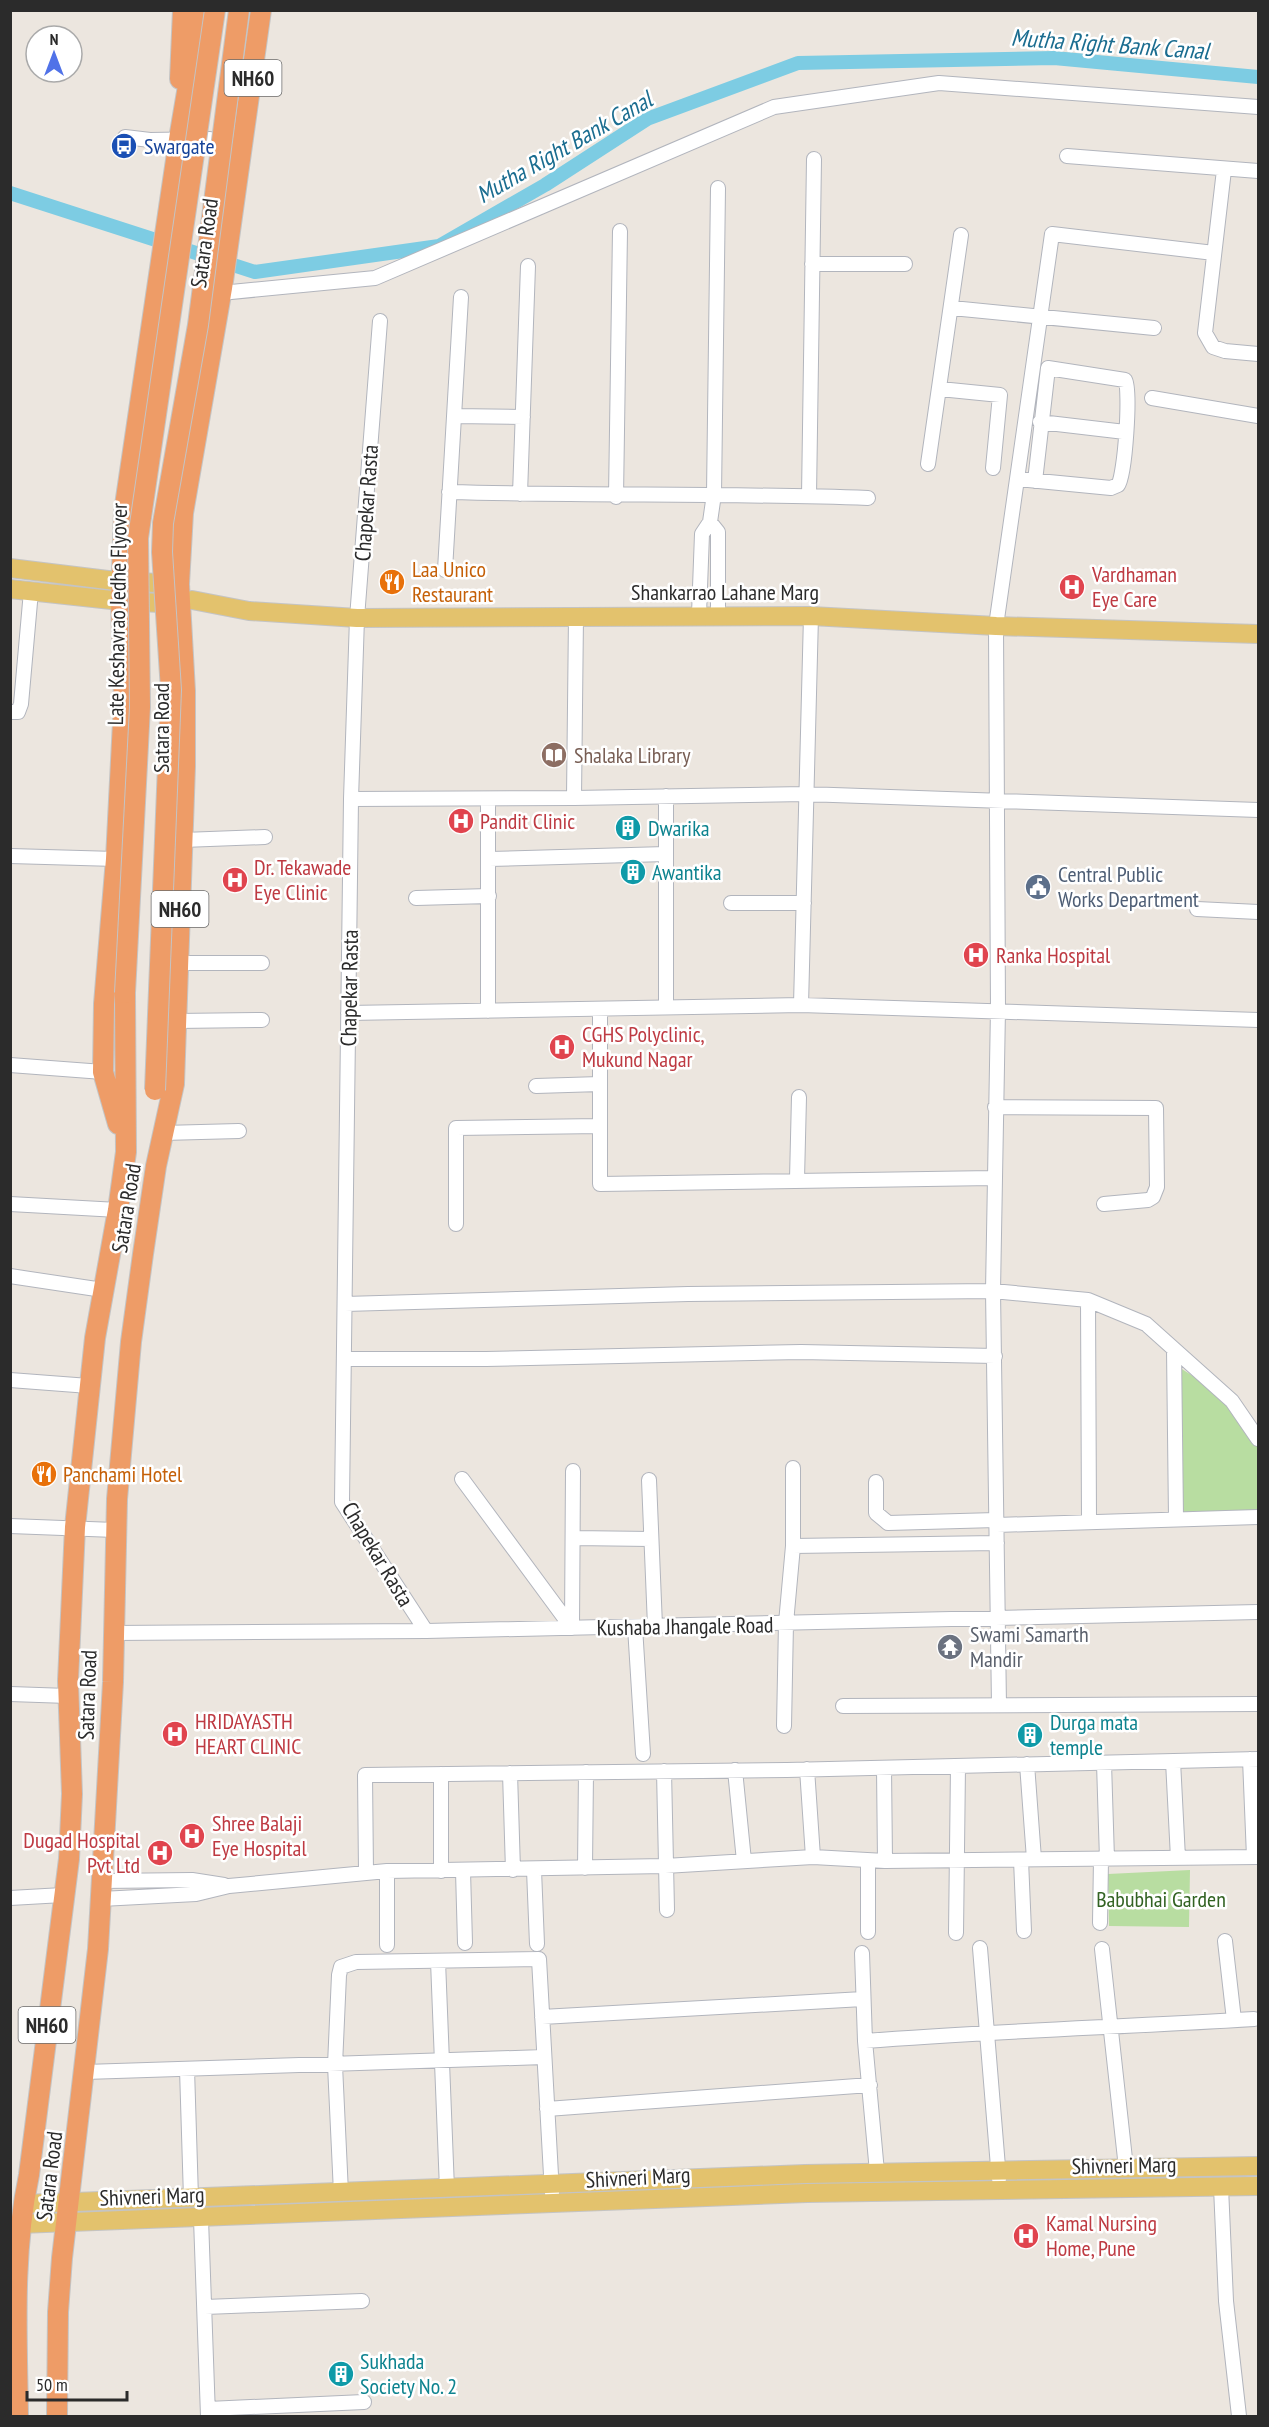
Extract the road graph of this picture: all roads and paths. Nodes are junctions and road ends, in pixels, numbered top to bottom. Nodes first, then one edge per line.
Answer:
1 (183, 10) edge
2 (201, 10) edge
3 (215, 10) edge
4 (239, 10) edge
5 (261, 10) edge
6 (1258, 107) edge
7 (180, 136) junction
8 (125, 137) dead end
9 (210, 139) dead end
10 (1067, 156) dead end
11 (814, 159) dead end
12 (1224, 170) junction
13 (1258, 171) edge
14 (718, 188) dead end
15 (620, 231) dead end
16 (961, 235) dead end
17 (1214, 253) junction
18 (812, 264) junction
19 (904, 264) dead end
20 (528, 266) dead end
21 (222, 291) junction
22 (461, 297) dead end
23 (952, 308) junction
24 (1041, 315) junction
25 (380, 321) dead end
26 (1154, 328) dead end
27 (1258, 354) edge
28 (940, 389) junction
29 (1152, 398) dead end
30 (454, 416) junction
31 (1258, 416) edge
32 (523, 417) junction
33 (1040, 422) junction
34 (1125, 432) junction
35 (928, 464) dead end
36 (993, 468) dead end
37 (1018, 479) junction
38 (1035, 480) junction
39 (449, 492) junction
40 (520, 494) junction
41 (714, 494) junction
42 (809, 496) junction
43 (616, 497) junction
44 (868, 498) dead end
45 (710, 522) junction
46 (10, 568) edge
47 (445, 570) dead end
48 (121, 581) junction
49 (179, 584) junction
50 (10, 589) edge
51 (31, 591) junction
52 (121, 601) junction
53 (187, 602) junction
54 (699, 614) junction
55 (718, 614) junction
56 (811, 615) junction
57 (576, 616) junction
58 (357, 618) junction
59 (996, 626) junction
60 (1258, 634) edge
61 (10, 712) edge
62 (805, 794) junction
63 (666, 796) junction
64 (574, 798) junction
65 (351, 799) junction
66 (488, 799) junction
67 (997, 800) junction
68 (1258, 810) edge
69 (264, 837) dead end
70 (183, 840) junction
71 (666, 854) junction
72 (10, 856) edge
73 (116, 859) junction
74 (489, 859) junction
75 (489, 896) junction
76 (416, 898) dead end
77 (731, 903) dead end
78 (804, 903) junction
79 (1197, 909) dead end
80 (1258, 912) edge
81 (178, 963) junction
82 (262, 963) dead end
83 (801, 1005) junction
84 (666, 1007) junction
85 (998, 1009) junction
86 (600, 1010) junction
87 (488, 1011) junction
88 (348, 1013) junction
89 (262, 1020) dead end
90 (1258, 1020) edge
91 (176, 1021) junction
92 (10, 1065) edge
93 (103, 1072) junction
94 (600, 1084) junction
95 (536, 1086) dead end
96 (799, 1096) dead end
97 (995, 1107) junction
98 (600, 1126) junction
99 (239, 1131) dead end
100 (163, 1133) junction
101 (126, 1152) junction
102 (156, 1166) junction
103 (993, 1178) junction
104 (797, 1179) junction
105 (10, 1204) edge
106 (1104, 1204) dead end
107 (118, 1210) junction
108 (456, 1224) dead end
109 (10, 1276) edge
110 (103, 1290) junction
111 (993, 1291) junction
112 (1088, 1300) junction
113 (345, 1304) junction
114 (1174, 1349) junction
115 (995, 1356) junction
116 (344, 1359) junction
117 (10, 1380) edge
118 (89, 1386) junction
119 (1258, 1439) edge
120 (793, 1468) dead end
121 (573, 1471) dead end
122 (462, 1479) dead end
123 (649, 1480) dead end
124 (876, 1482) dead end
125 (1258, 1517) edge
126 (1176, 1519) junction
127 (1089, 1521) junction
128 (997, 1523) junction
129 (10, 1526) edge
130 (75, 1527) junction
131 (115, 1530) junction
132 (573, 1538) junction
133 (651, 1539) junction
134 (997, 1543) junction
135 (794, 1545) junction
136 (1258, 1612) edge
137 (997, 1617) junction
138 (786, 1623) junction
139 (655, 1626) junction
140 (634, 1627) junction
141 (572, 1628) junction
142 (426, 1631) junction
143 (112, 1633) junction
144 (10, 1694) edge
145 (68, 1696) junction
146 (1258, 1704) edge
147 (999, 1705) junction
148 (843, 1706) dead end
149 (784, 1726) dead end
150 (642, 1754) dead end
151 (1254, 1759) edge
152 (1173, 1761) junction
153 (1104, 1763) junction
154 (1028, 1764) junction
155 (958, 1766) junction
156 (884, 1768) junction
157 (807, 1769) junction
158 (735, 1770) junction
159 (664, 1771) junction
160 (586, 1772) junction
161 (510, 1773) junction
162 (441, 1774) junction
163 (813, 1857) junction
164 (1256, 1857) edge
165 (1178, 1858) junction
166 (1104, 1859) junction
167 (957, 1860) junction
168 (1027, 1860) junction
169 (868, 1861) junction
170 (885, 1861) junction
171 (744, 1862) junction
172 (665, 1866) junction
173 (585, 1868) junction
174 (463, 1870) junction
175 (513, 1870) junction
176 (534, 1870) junction
177 (387, 1871) junction
178 (441, 1871) junction
179 (366, 1872) junction
180 (101, 1890) junction
181 (63, 1895) junction
182 (10, 1898) edge
183 (667, 1910) dead end
184 (1100, 1923) dead end
185 (1024, 1931) dead end
186 (868, 1932) dead end
187 (956, 1933) dead end
188 (1225, 1941) dead end
189 (465, 1943) dead end
190 (537, 1944) dead end
191 (387, 1945) dead end
192 (980, 1948) dead end
193 (1102, 1949) dead end
194 (862, 1953) dead end
195 (438, 1961) junction
196 (863, 1999) junction
197 (542, 2017) junction
198 (1254, 2019) dead end
199 (1234, 2020) junction
200 (1109, 2029) junction
201 (987, 2032) junction
202 (865, 2041) junction
203 (544, 2057) junction
204 (440, 2061) junction
205 (335, 2065) junction
206 (187, 2069) junction
207 (85, 2072) junction
208 (870, 2085) junction
209 (547, 2109) junction
210 (1258, 2166) edge
211 (1126, 2168) junction
212 (999, 2170) junction
213 (876, 2172) junction
214 (805, 2174) junction
215 (551, 2184) junction
216 (1258, 2186) edge
217 (1221, 2187) junction
218 (447, 2189) junction
219 (999, 2191) junction
220 (341, 2193) junction
221 (807, 2193) junction
222 (191, 2198) junction
223 (69, 2203) junction
224 (17, 2204) edge
225 (552, 2204) junction
226 (201, 2218) junction
227 (67, 2223) junction
228 (20, 2224) junction
229 (362, 2301) dead end
230 (205, 2307) junction
231 (13, 2310) edge
232 (364, 2402) dead end
233 (208, 2413) edge
234 (18, 2416) edge
235 (57, 2416) edge
236 (1239, 2416) edge

1 - 7 highway
2 - 7 highway, Satara Road / NH60
3 - 101 highway, Late Keshavrao Jedhe Flyover / NH60, bridge
4 - 102 highway, bridge
5 - 21 highway, Satara Road / NH60
6 - 21 street
7 - 8 street
7 - 9 street
7 - 48 highway, Satara Road / NH60
10 - 12 street
11 - 18 street
12 - 13 street
12 - 17 street
14 - 41 street
15 - 43 street
16 - 23 street
17 - 24 street
17 - 27 street
18 - 19 street
18 - 42 street
20 - 32 street
21 - 49 highway, Satara Road / NH60
22 - 30 street
23 - 24 street
23 - 28 street
24 - 26 street
24 - 37 street
25 - 58 street, Chapekar Rasta
28 - 35 street
28 - 36 street
29 - 31 street
30 - 32 street
30 - 39 street
32 - 40 street
33 - 34 street
33 - 34 street
33 - 38 street
34 - 38 street
37 - 38 street
37 - 59 street
39 - 40 street
39 - 47 street
40 - 43 street
41 - 42 street
41 - 43 street
41 - 45 street
42 - 44 street
45 - 54 street
45 - 55 street
46 - 48 main road
48 - 49 main road
48 - 52 highway, Satara Road / NH60
49 - 53 highway, Satara Road / NH60
50 - 51 main road, Shankarrao Lahane Marg
51 - 52 main road, Shankarrao Lahane Marg
51 - 61 street
52 - 53 main road, Shankarrao Lahane Marg
52 - 73 highway, Satara Road
53 - 58 main road, Shankarrao Lahane Marg
53 - 70 highway, Satara Road / NH60
54 - 55 main road, Shankarrao Lahane Marg
54 - 57 main road, Shankarrao Lahane Marg
55 - 56 main road, Shankarrao Lahane Marg
56 - 59 main road, Shankarrao Lahane Marg
56 - 62 street
57 - 58 main road, Shankarrao Lahane Marg
57 - 64 street
58 - 65 street, Chapekar Rasta
59 - 60 main road, Shankarrao Lahane Marg
59 - 67 street
62 - 63 street
62 - 67 street
62 - 78 street
63 - 64 street
63 - 71 street
64 - 66 street
65 - 66 street
65 - 88 street, Chapekar Rasta
66 - 74 street
67 - 68 street
67 - 85 street
69 - 70 street
70 - 81 highway, Satara Road / NH60
71 - 74 street
71 - 84 street
72 - 73 street
73 - 93 highway, Satara Road
74 - 75 street
75 - 76 street
75 - 87 street
77 - 78 street
78 - 83 street
79 - 80 street
81 - 82 street
81 - 91 highway, Satara Road / NH60
83 - 84 street
83 - 85 street
84 - 86 street
85 - 90 street
85 - 97 street
86 - 87 street
86 - 94 street
87 - 88 street
88 - 113 street, Chapekar Rasta
89 - 91 street
91 - 100 highway, Satara Road / NH60
92 - 93 street
93 - 101 highway, Satara Road
94 - 95 street
94 - 98 street
96 - 104 street
97 - 103 street
97 - 106 street
98 - 104 street
98 - 108 street
99 - 100 street
100 - 102 highway, Satara Road / NH60
101 - 107 highway, Satara Road / NH60
102 - 131 highway, Satara Road / NH60
103 - 104 street
103 - 111 street
105 - 107 street
107 - 110 highway, Satara Road / NH60
109 - 110 street
110 - 118 highway, Satara Road / NH60
111 - 112 street
111 - 113 street
111 - 115 street
112 - 114 street
112 - 127 street
113 - 116 street, Chapekar Rasta
114 - 119 street
114 - 126 street
115 - 116 street
115 - 128 street
116 - 142 street, Chapekar Rasta
117 - 118 street
118 - 130 highway, Satara Road / NH60
120 - 135 street
121 - 132 street
122 - 141 street
123 - 133 street
124 - 128 street
125 - 126 street
126 - 127 street
127 - 128 street
128 - 134 street
129 - 130 street
130 - 131 street
130 - 145 highway, Satara Road / NH60
131 - 143 highway, Satara Road / NH60
132 - 133 street
132 - 141 street
133 - 139 street
134 - 135 street
134 - 137 street
135 - 138 street
136 - 137 street, Kushaba Jhangale Road
137 - 138 street, Kushaba Jhangale Road
137 - 147 street
138 - 139 street, Kushaba Jhangale Road
138 - 149 street
139 - 140 street, Kushaba Jhangale Road
140 - 141 street, Kushaba Jhangale Road
140 - 150 street
141 - 142 street, Kushaba Jhangale Road
142 - 143 street, Kushaba Jhangale Road
143 - 180 highway, Satara Road / NH60
144 - 145 street
145 - 181 highway, Satara Road / NH60
146 - 147 street
147 - 148 street
151 - 152 street
151 - 164 street
152 - 153 street
152 - 165 street
153 - 154 street
153 - 166 street
154 - 155 street
154 - 168 street
155 - 156 street
155 - 167 street
156 - 157 street
156 - 170 street
157 - 158 street
157 - 163 street
158 - 159 street
158 - 171 street
159 - 160 street
159 - 172 street
160 - 161 street
160 - 173 street
161 - 162 street
161 - 175 street
162 - 178 street
162 - 179 street
163 - 169 street
163 - 171 street
164 - 165 street
165 - 166 street
166 - 168 street
166 - 184 street
167 - 168 street
167 - 170 street
167 - 187 street
168 - 185 street
169 - 170 street
169 - 186 street
171 - 172 street
172 - 173 street
172 - 183 street
173 - 176 street
174 - 175 street
174 - 178 street
174 - 189 street
175 - 176 street
176 - 190 street
177 - 178 street
177 - 179 street
177 - 191 street
179 - 180 street
180 - 207 highway, Satara Road / NH60
181 - 182 street
181 - 224 highway, Satara Road / NH60
188 - 199 street
192 - 201 street
193 - 200 street
194 - 196 street
195 - 197 street
195 - 204 street
195 - 205 street
196 - 197 street
196 - 202 street
197 - 203 street
198 - 199 street
199 - 200 street
200 - 201 street
200 - 211 street
201 - 202 street
201 - 212 street
202 - 208 street
203 - 204 street
203 - 209 street
204 - 205 street
204 - 218 street
205 - 206 street
205 - 220 street
206 - 207 street
206 - 222 street
207 - 223 highway, Satara Road / NH60
208 - 209 street
208 - 213 street
209 - 215 street
210 - 211 main road, Shivneri Marg
211 - 212 main road, Shivneri Marg
212 - 213 main road, Shivneri Marg
212 - 219 street
213 - 214 main road, Shivneri Marg
214 - 215 main road, Shivneri Marg
214 - 221 street
215 - 218 main road, Shivneri Marg
215 - 225 street
216 - 217 main road, Shivneri Marg
217 - 219 main road, Shivneri Marg
217 - 236 street
218 - 220 main road, Shivneri Marg
219 - 221 main road, Shivneri Marg
220 - 222 main road, Shivneri Marg
221 - 225 main road, Shivneri Marg
222 - 223 main road, Shivneri Marg
223 - 224 main road, Shivneri Marg
223 - 227 highway, Satara Road / NH60
224 - 228 highway, Satara Road / NH60
225 - 226 main road, Shivneri Marg
226 - 227 main road, Shivneri Marg
226 - 230 street
227 - 228 main road, Shivneri Marg
227 - 235 highway, Satara Road / NH60
228 - 231 highway, Satara Road / NH60
229 - 230 street
230 - 233 street
231 - 234 highway, Satara Road / NH60
232 - 233 street

